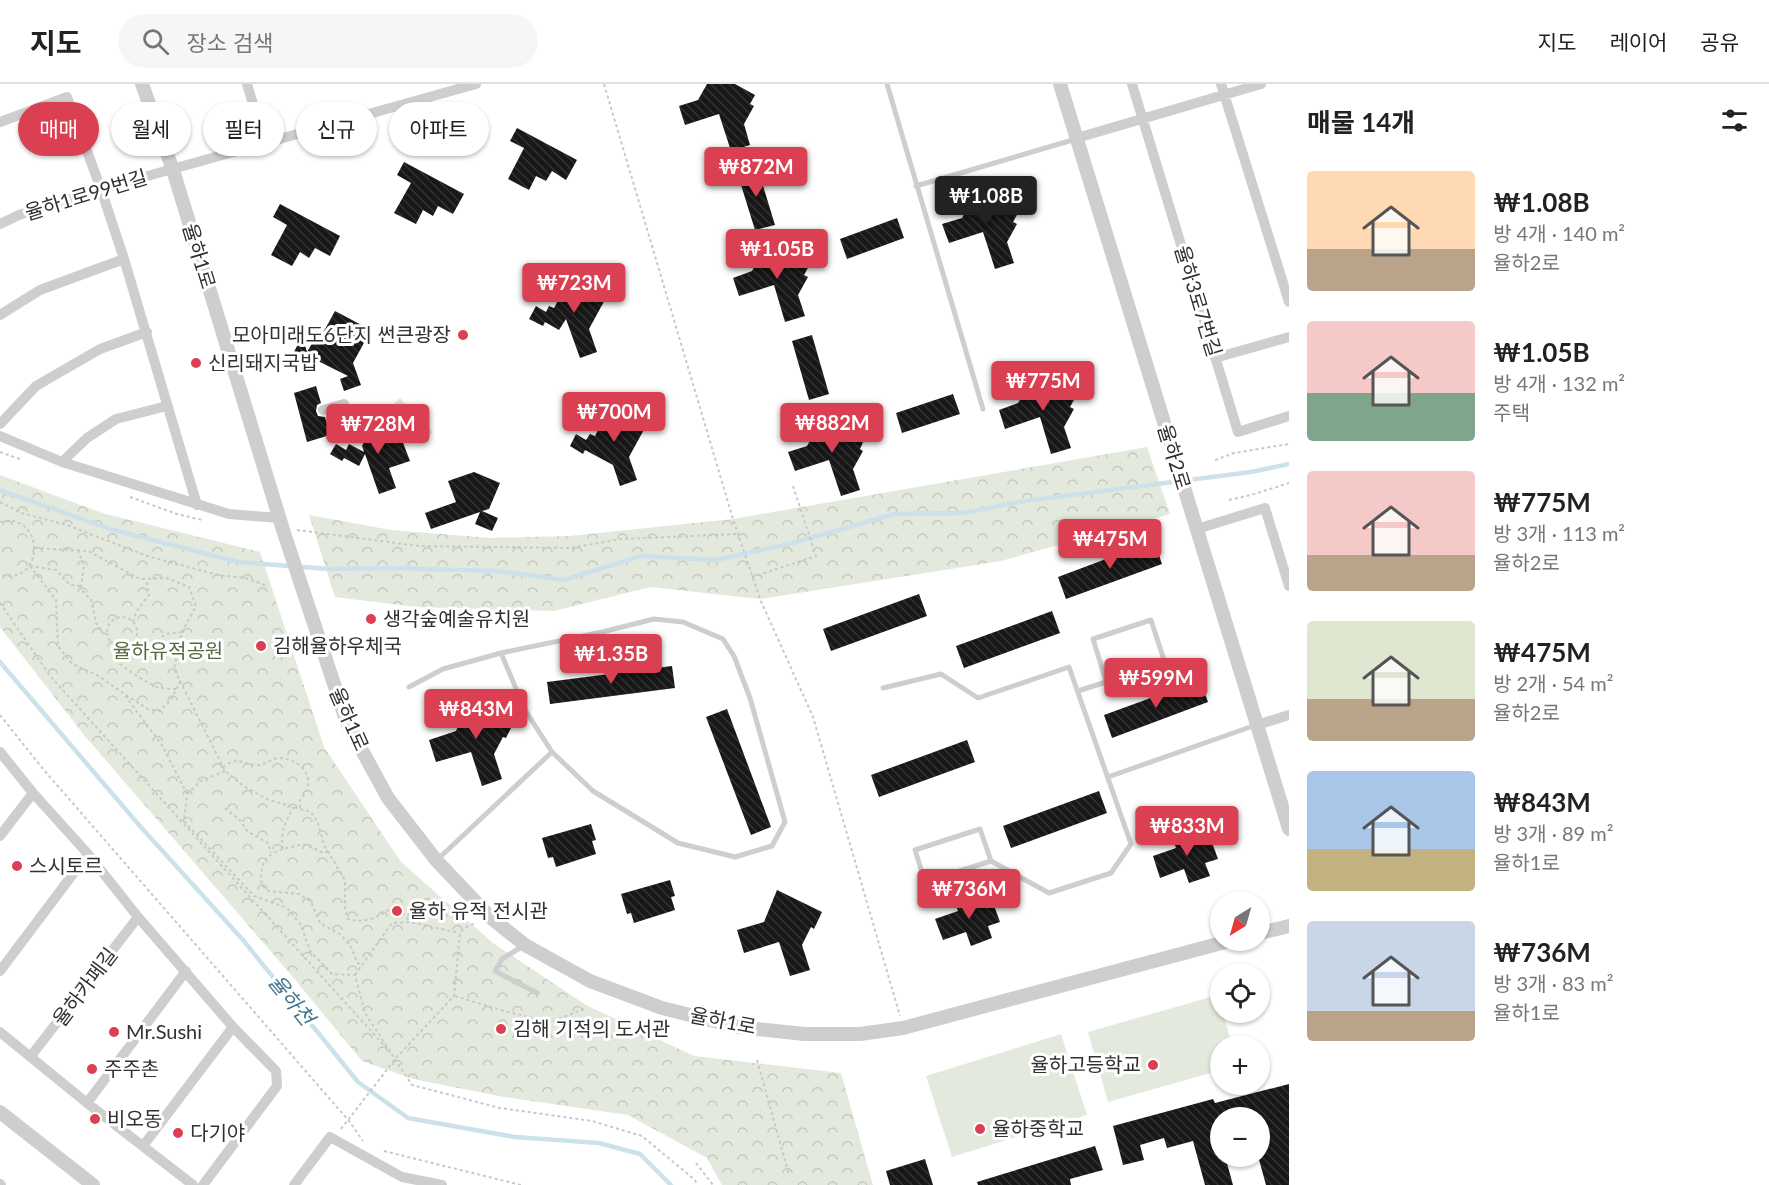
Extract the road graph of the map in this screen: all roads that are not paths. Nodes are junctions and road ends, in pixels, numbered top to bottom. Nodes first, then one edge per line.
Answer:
1 (142, 84) edge
2 (247, 84) edge
3 (476, 84) edge
4 (887, 84) edge
5 (1060, 84) edge
6 (1132, 84) edge
7 (1261, 84) edge
8 (1223, 89) edge
9 (252, 102) edge
10 (1143, 119) junction
11 (0, 122) edge
12 (1077, 138) junction
13 (284, 139) edge
14 (222, 156) edge
15 (172, 170) junction
16 (916, 186) junction
17 (101, 189) junction
18 (0, 224) edge
19 (124, 260) junction
20 (1289, 302) edge
21 (0, 315) edge
22 (147, 332) junction
23 (1289, 337) edge
24 (1215, 358) junction
25 (167, 406) junction
26 (347, 408) road end
27 (983, 409) dead end
28 (323, 410) dead end
29 (1289, 416) edge
30 (0, 424) edge
31 (0, 436) edge
32 (62, 462) junction
33 (197, 505) junction
34 (282, 527) junction
35 (1197, 529) junction
36 (1289, 586) edge
37 (501, 653) junction
38 (1106, 681) junction
39 (410, 687) dead end
40 (883, 688) dead end
41 (1078, 691) junction
42 (1289, 715) edge
43 (1257, 725) junction
44 (0, 752) edge
45 (552, 752) junction
46 (1108, 777) junction
47 (33, 793) junction
48 (1289, 830) edge
49 (0, 836) edge
50 (88, 854) junction
51 (436, 860) junction
52 (991, 861) junction
53 (138, 917) junction
54 (1289, 926) edge
55 (1270, 931) edge
56 (525, 945) junction
57 (1210, 946) edge
58 (0, 971) edge
59 (186, 971) junction
60 (537, 993) dead end
61 (233, 1027) junction
62 (0, 1032) edge
63 (32, 1056) junction
64 (87, 1103) junction
65 (0, 1112) edge
66 (143, 1146) junction
67 (399, 1181) edge
68 (93, 1185) edge
69 (193, 1185) edge
70 (203, 1185) edge
71 (294, 1185) edge
72 (442, 1185) edge

1 - 15 street, 율하1로
2 - 9 street
3 - 13 street, 율하1로99번길
4 - 16 lane
5 - 12 street, 율하2로
6 - 10 street, 율하3로7번길
7 - 8 street
8 - 10 street
8 - 20 street
10 - 12 street
10 - 24 street, 율하3로7번길
11 - 17 street
12 - 16 lane
12 - 35 street, 율하2로
14 - 15 street, 율하1로99번길
15 - 17 street, 율하1로99번길
15 - 34 street, 율하1로
16 - 27 lane
17 - 18 street, 율하1로99번길
17 - 19 street
19 - 21 street
19 - 22 street
22 - 25 street
22 - 30 street
23 - 24 street
24 - 29 street, 율하3로7번길
25 - 32 street
25 - 33 street
26 - 28 street
31 - 32 street
32 - 33 street
33 - 34 street
34 - 51 street, 율하1로
35 - 36 street
35 - 43 street, 율하2로
37 - 39 lane
37 - 45 lane
37 - 45 lane
38 - 38 lane
38 - 41 lane
40 - 41 lane
41 - 46 lane
42 - 43 street
43 - 46 lane
43 - 48 street, 율하2로
44 - 47 street
45 - 51 lane
46 - 52 lane
47 - 49 street
47 - 50 street
50 - 53 street
50 - 58 street
51 - 56 street, 율하1로
52 - 52 lane
53 - 59 street
53 - 63 street, 율하카페길
54 - 55 street
56 - 57 street, 율하1로
56 - 60 lane
59 - 61 street
59 - 64 street
61 - 66 street
61 - 70 street
62 - 63 street
63 - 64 street
64 - 66 street
65 - 68 street
66 - 69 street
67 - 71 street
67 - 72 street

